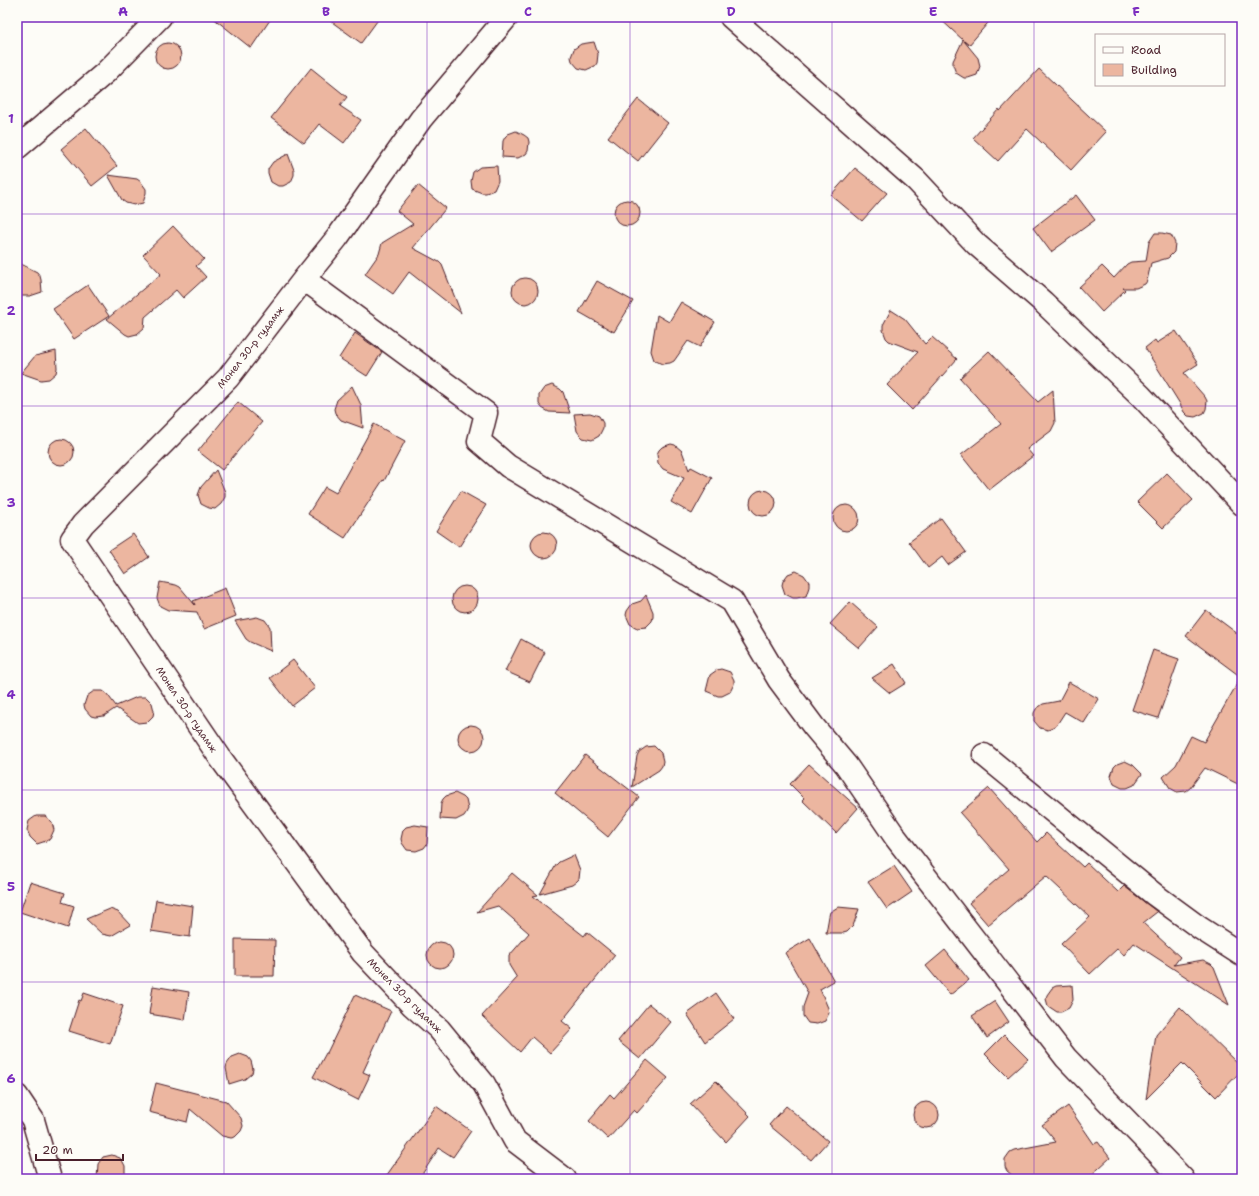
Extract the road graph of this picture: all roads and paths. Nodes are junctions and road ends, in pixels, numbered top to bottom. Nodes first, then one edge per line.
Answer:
1 (160, 17) edge
2 (507, 17) edge
3 (731, 17) edge
4 (17, 148) edge
5 (304, 279) junction
6 (1242, 504) edge
7 (984, 755) dead end
8 (1242, 954) edge
9 (17, 1096) edge
10 (50, 1179) edge
11 (565, 1179) edge
12 (1183, 1179) edge

1 - 4 street
2 - 5 street, Монел 30-р гудамж
3 - 6 street
5 - 11 street, Монел 30-р гудамж
5 - 12 street
7 - 8 street
9 - 10 street

